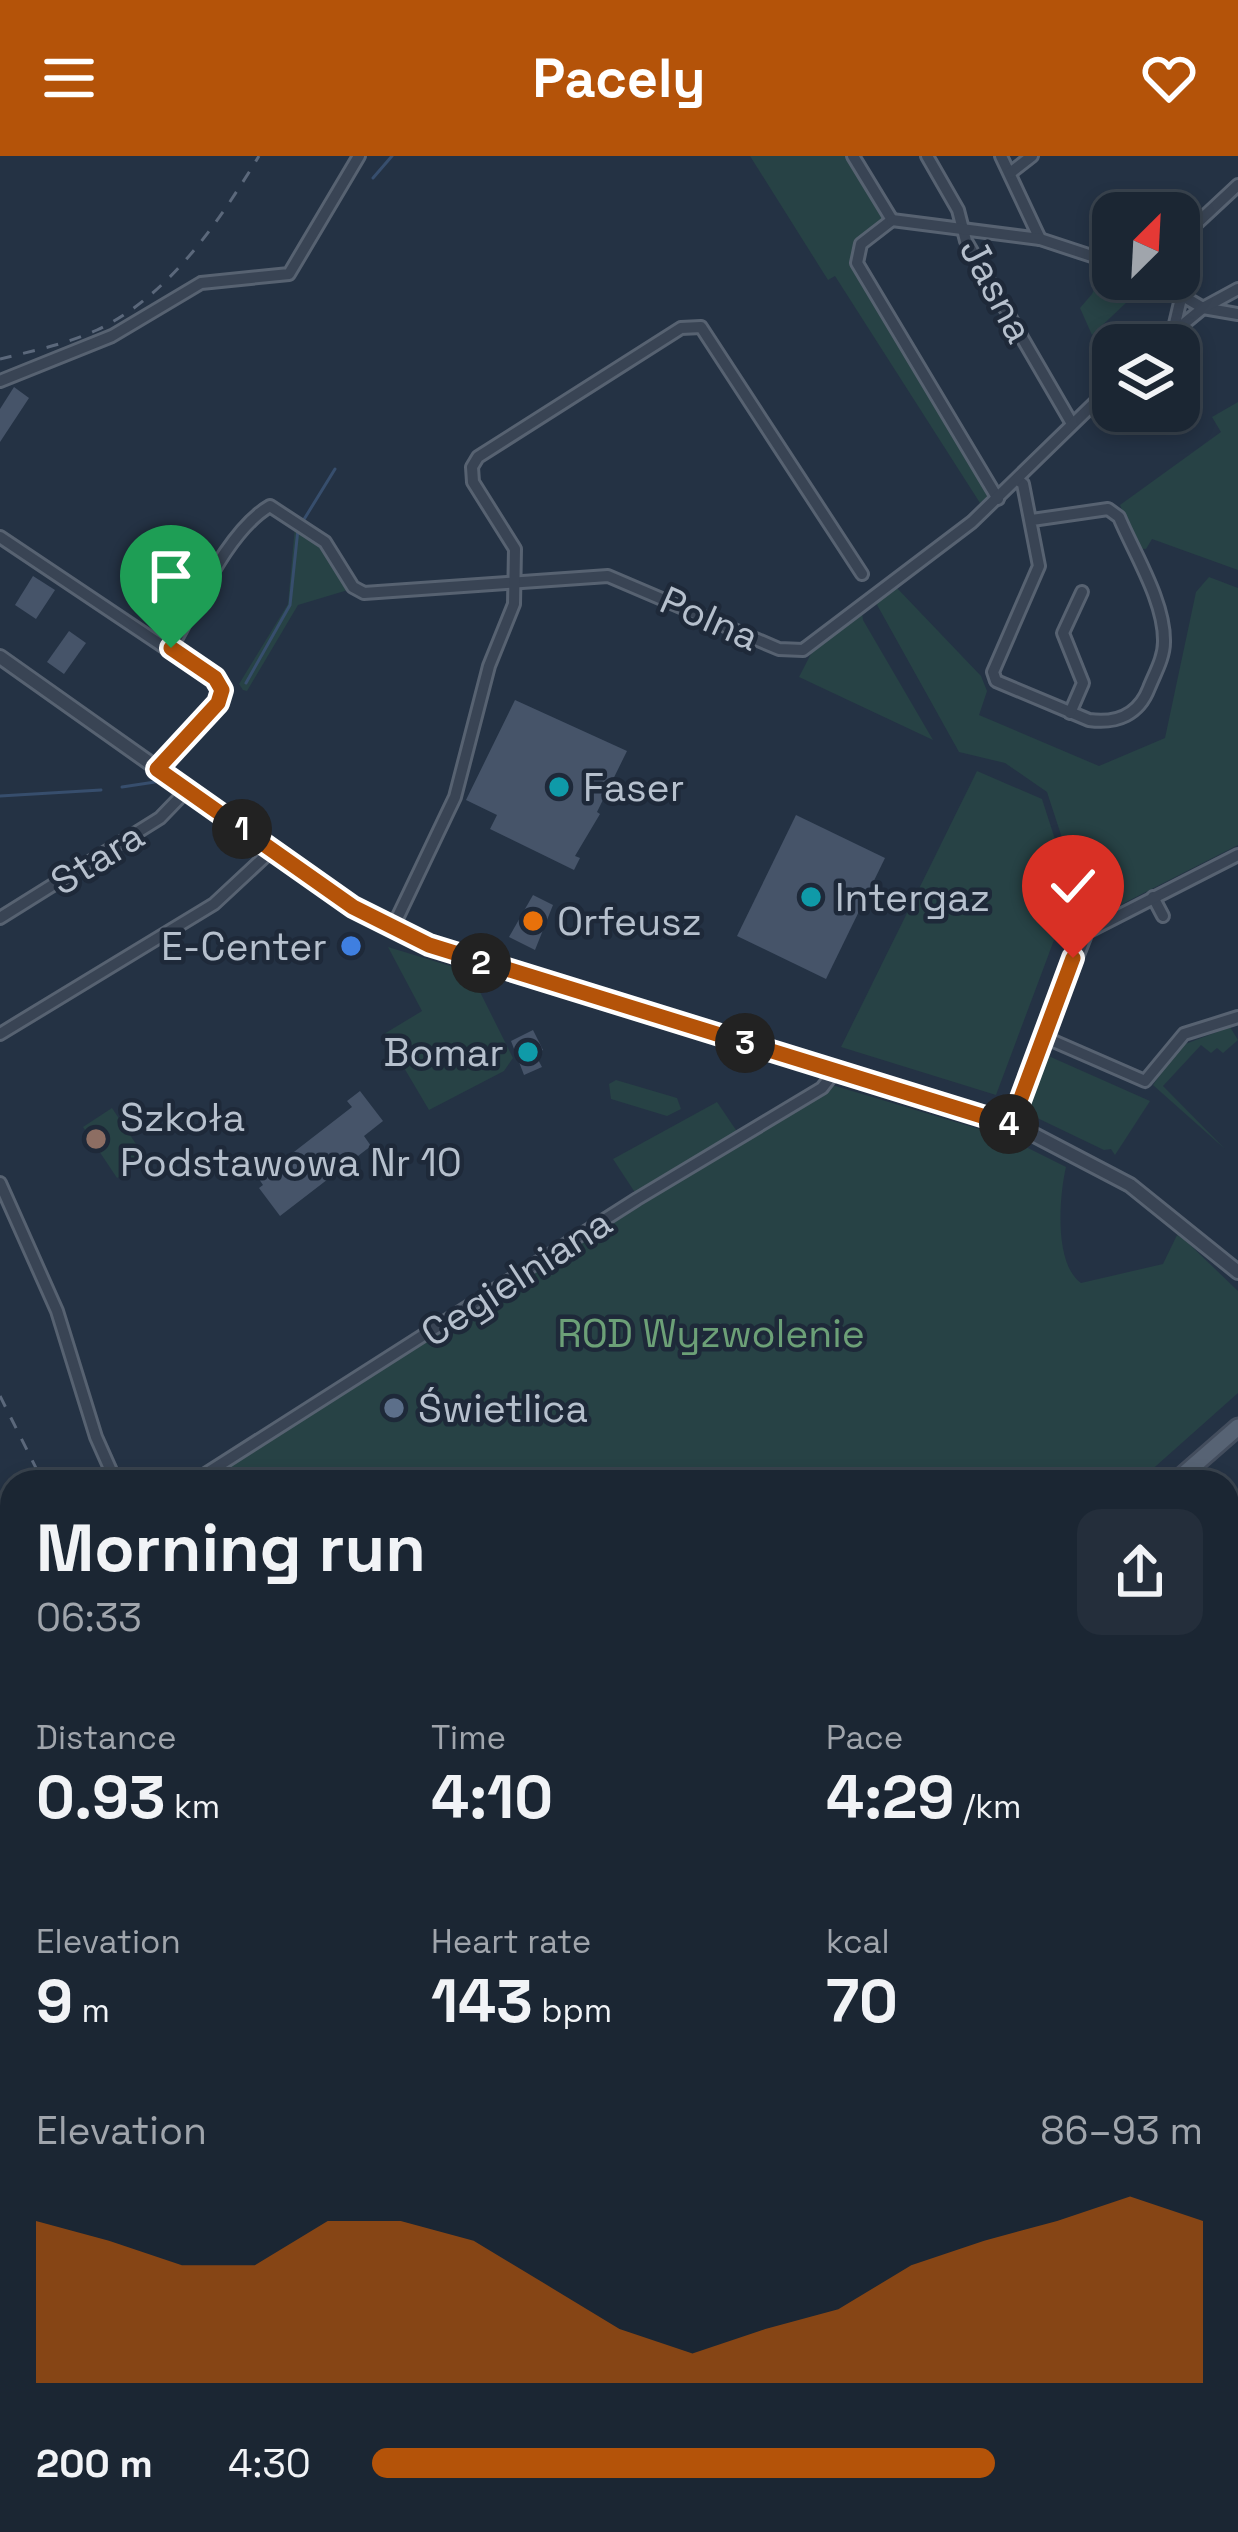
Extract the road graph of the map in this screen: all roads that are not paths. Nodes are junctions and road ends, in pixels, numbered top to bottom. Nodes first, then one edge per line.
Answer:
1 (359, 156) edge
2 (854, 156) edge
3 (927, 156) edge
4 (1001, 156) edge
5 (1032, 156) edge
6 (1010, 173) junction
7 (1238, 185) edge
8 (892, 220) junction
9 (1200, 220) edge
10 (964, 228) junction
11 (1040, 239) junction
12 (1092, 256) edge
13 (1238, 289) edge
14 (1189, 300) edge
15 (1203, 308) junction
16 (1238, 314) edge
17 (1185, 324) edge
18 (0, 381) edge
19 (1092, 404) edge
20 (1071, 422) junction
21 (1017, 478) junction
22 (998, 499) junction
23 (1032, 520) junction
24 (0, 536) edge
25 (862, 574) dead end
26 (515, 581) junction
27 (1082, 592) dead end
28 (171, 648) junction
29 (0, 656) edge
30 (1070, 713) junction
31 (157, 769) junction
32 (188, 790) junction
33 (272, 850) junction
34 (1238, 855) edge
35 (1153, 897) junction
36 (1163, 916) dead end
37 (0, 918) edge
38 (392, 929) junction
39 (1238, 1017) edge
40 (0, 1034) edge
41 (1044, 1036) junction
42 (836, 1070) junction
43 (1011, 1125) junction
44 (0, 1183) edge
45 (1238, 1272) edge
46 (1238, 1427) edge
47 (111, 1470) edge
48 (212, 1470) edge
49 (1189, 1470) edge

1 - 18 street
2 - 8 street
3 - 10 street, Jasna
4 - 6 street
5 - 6 street
6 - 11 street
7 - 9 street
8 - 10 street
8 - 22 street
10 - 11 street
10 - 20 street, Jasna
11 - 12 street
13 - 15 street
14 - 15 street
15 - 16 street
15 - 17 street
19 - 20 street, Polna
20 - 21 street, Polna
21 - 22 street, Polna
21 - 23 street
22 - 26 street, Polna
23 - 30 street
23 - 30 street
24 - 28 street
25 - 26 street
26 - 28 street
26 - 38 street
27 - 30 street
28 - 31 street
29 - 31 street
31 - 32 street
32 - 33 street
32 - 37 street, Stara
33 - 38 street
33 - 40 street
34 - 35 street
35 - 36 street
35 - 41 street
38 - 42 street
39 - 41 street
41 - 43 street
42 - 43 street
42 - 48 street, Cegielniana
43 - 45 street
44 - 47 street
46 - 49 main road

